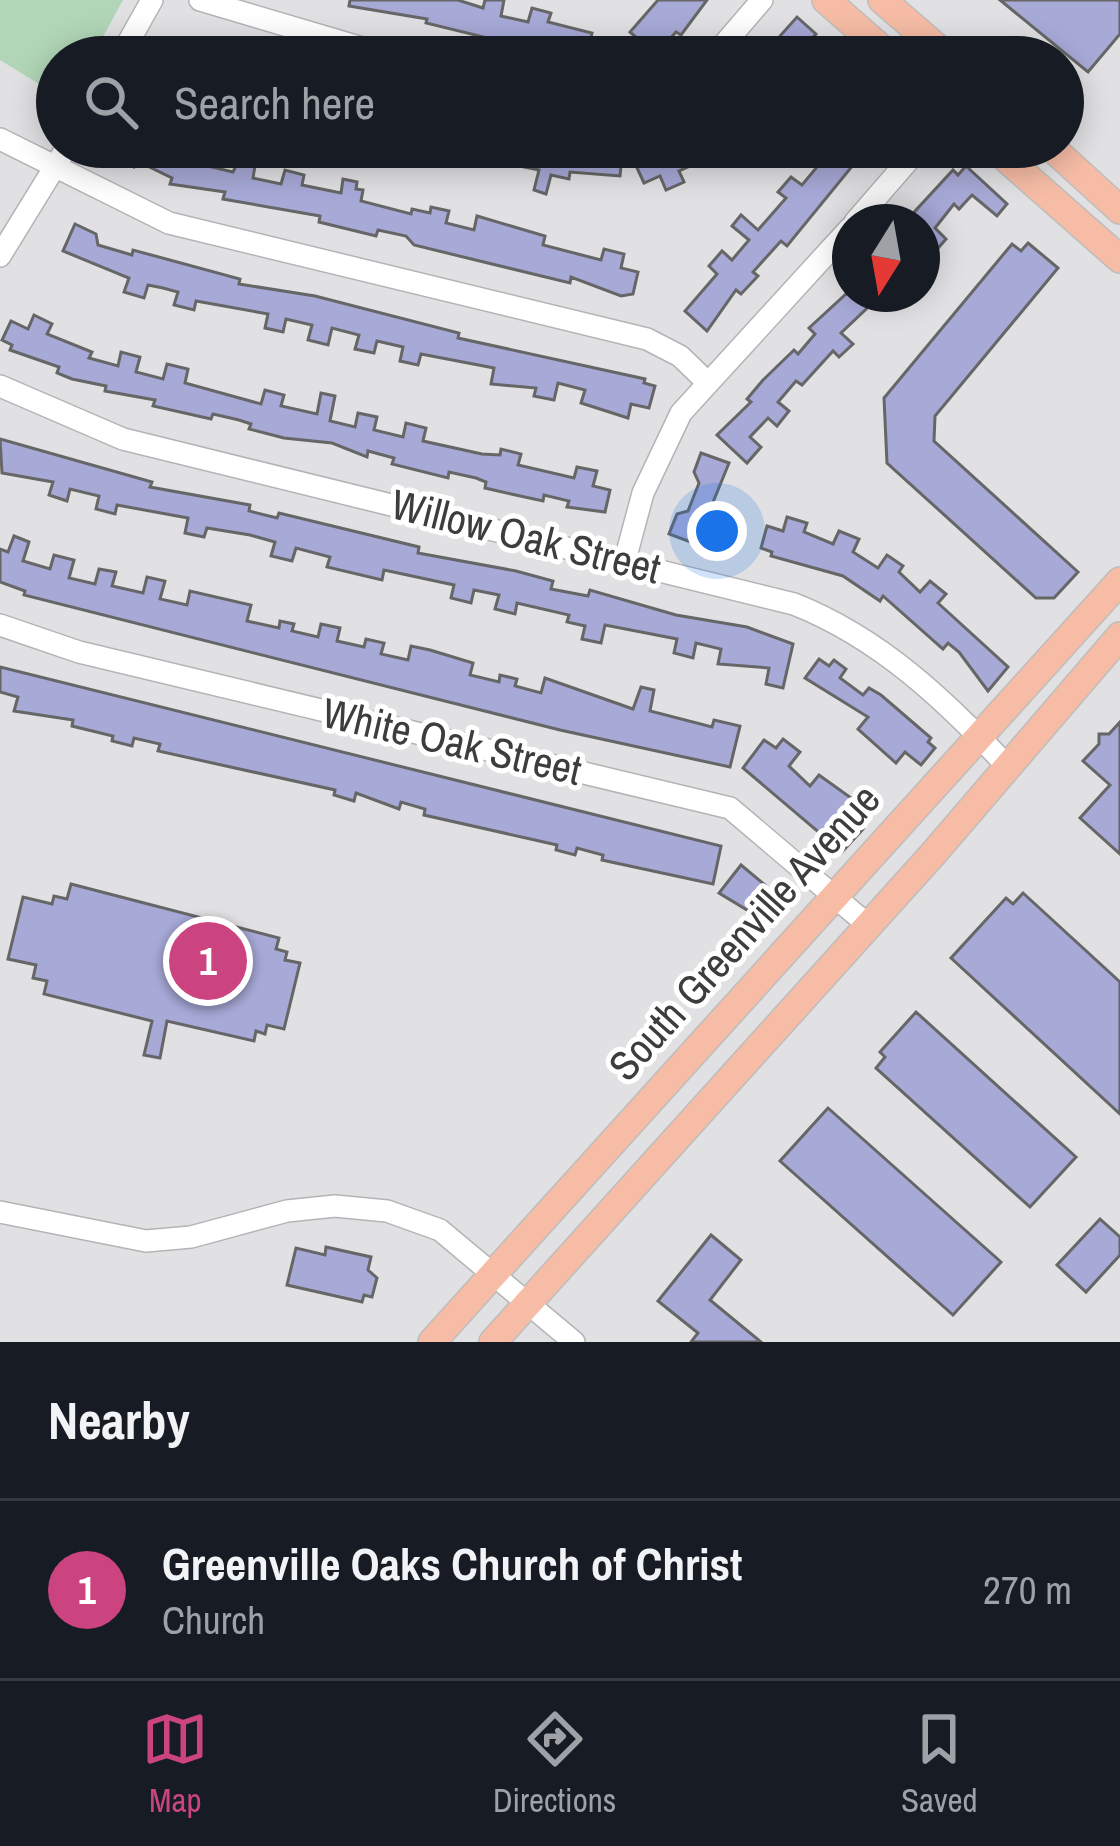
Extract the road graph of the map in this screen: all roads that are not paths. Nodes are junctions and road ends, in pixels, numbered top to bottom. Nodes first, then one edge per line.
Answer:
1 (152, 0) edge
2 (200, 0) edge
3 (762, 0) edge
4 (826, 0) edge
5 (882, 0) edge
6 (132, 36) edge
7 (322, 36) edge
8 (730, 36) edge
9 (867, 36) edge
10 (924, 36) edge
11 (0, 139) edge
12 (36, 149) edge
13 (55, 168) edge
14 (77, 168) edge
15 (902, 168) edge
16 (1018, 168) edge
17 (1074, 168) edge
18 (870, 204) edge
19 (1120, 210) edge
20 (832, 247) edge
21 (1118, 252) edge
22 (0, 256) edge
23 (707, 382) junction
24 (0, 386) edge
25 (625, 560) junction
26 (1120, 581) edge
27 (0, 625) edge
28 (1120, 636) edge
29 (978, 736) junction
30 (1007, 767) junction
31 (832, 895) junction
32 (868, 926) junction
33 (0, 1212) edge
34 (495, 1272) junction
35 (529, 1302) junction
36 (432, 1342) edge
37 (493, 1342) edge
38 (574, 1342) edge

1 - 6 street
2 - 7 street
3 - 8 street
4 - 9 main road
5 - 10 main road
11 - 12 street
13 - 22 street
14 - 23 street
15 - 18 street
16 - 21 main road
17 - 19 main road
20 - 23 street
23 - 25 street
24 - 25 street, Willow Oak Street
25 - 29 street, Willow Oak Street
26 - 29 main road, South Greenville Avenue
27 - 31 street, White Oak Street
28 - 30 main road, South Greenville Avenue
29 - 30 street, Willow Oak Street
29 - 31 main road, South Greenville Avenue
30 - 32 main road, South Greenville Avenue
31 - 32 street, White Oak Street
31 - 34 main road, South Greenville Avenue
32 - 35 main road, South Greenville Avenue
33 - 34 street
34 - 35 street
34 - 36 main road, South Greenville Avenue
35 - 37 main road, South Greenville Avenue
35 - 38 street

